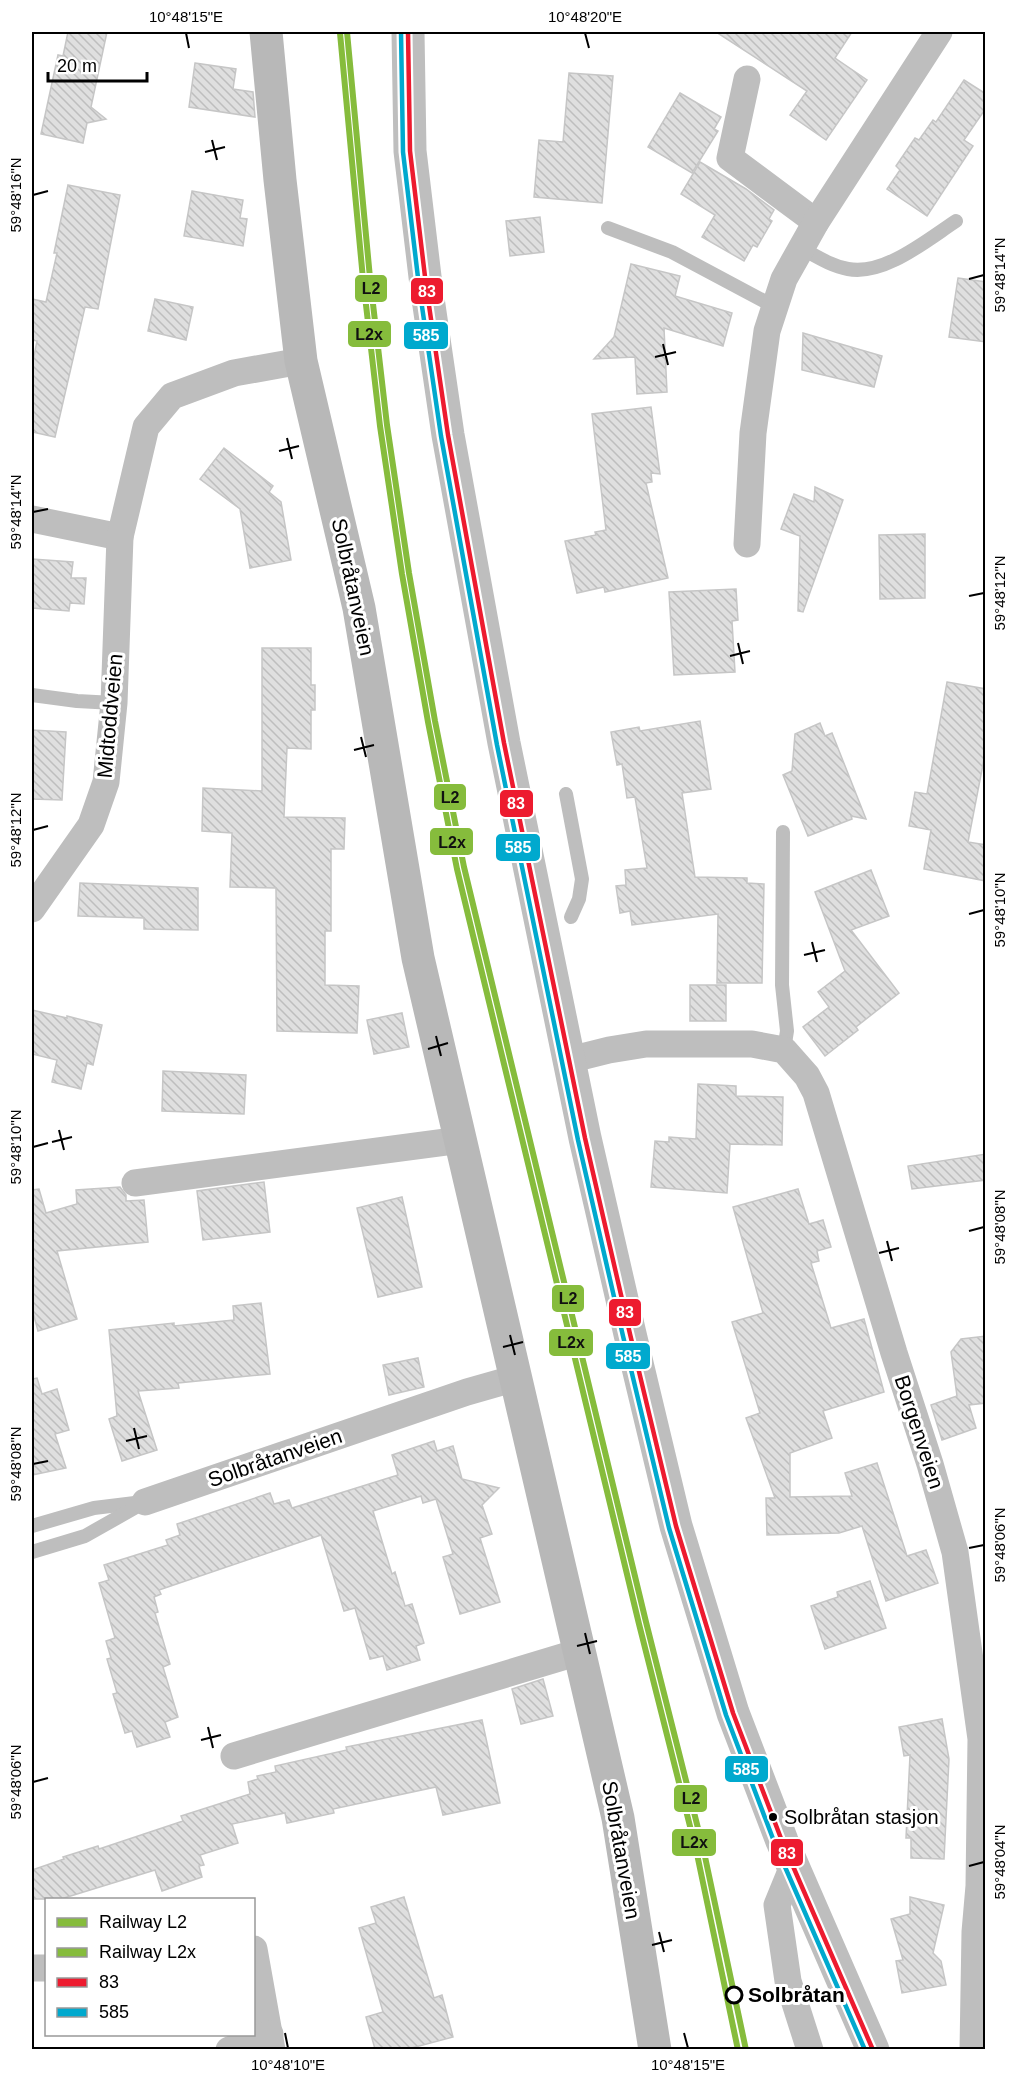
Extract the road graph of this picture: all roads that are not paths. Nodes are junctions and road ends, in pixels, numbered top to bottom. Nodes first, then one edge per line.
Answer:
1 (266, 32) edge
2 (408, 32) edge
3 (939, 32) edge
4 (747, 79) dead end
5 (956, 221) dead end
6 (816, 222) junction
7 (608, 228) dead end
8 (801, 248) junction
9 (775, 307) junction
10 (301, 361) junction
11 (32, 519) edge
12 (120, 537) junction
13 (747, 544) dead end
14 (32, 695) edge
15 (114, 703) junction
16 (566, 794) dead end
17 (783, 832) dead end
18 (32, 909) edge
19 (570, 917) dead end
20 (784, 1050) junction
21 (569, 1060) junction
22 (461, 1140) junction
23 (135, 1183) dead end
24 (516, 1378) junction
25 (145, 1502) junction
26 (32, 1526) edge
27 (32, 1552) edge
28 (579, 1652) junction
29 (234, 1756) dead end
30 (793, 1866) junction
31 (255, 1954) edge
32 (271, 2042) edge
33 (229, 2049) edge
34 (655, 2049) edge
35 (810, 2049) edge
36 (873, 2049) edge
37 (973, 2049) edge

1 - 10 street, Solbråtanveien
2 - 21 main road
3 - 6 street
4 - 6 street
5 - 8 lane
6 - 8 street
7 - 9 lane
8 - 9 street
9 - 13 street
10 - 12 street, Midtoddveien
10 - 22 street, Solbråtanveien
11 - 12 street
12 - 15 street, Midtoddveien
14 - 15 lane
15 - 18 street, Midtoddveien
16 - 19 lane
17 - 20 lane
20 - 21 street
20 - 37 street, Borgenveien
21 - 30 main road
22 - 23 street
22 - 24 street, Solbråtanveien
24 - 25 street, Solbråtanveien
24 - 28 street, Solbråtanveien
25 - 26 lane, Solbråtanveien
25 - 27 lane
28 - 29 street
28 - 34 street, Solbråtanveien
30 - 35 street
30 - 36 main road
31 - 32 street
32 - 33 street

